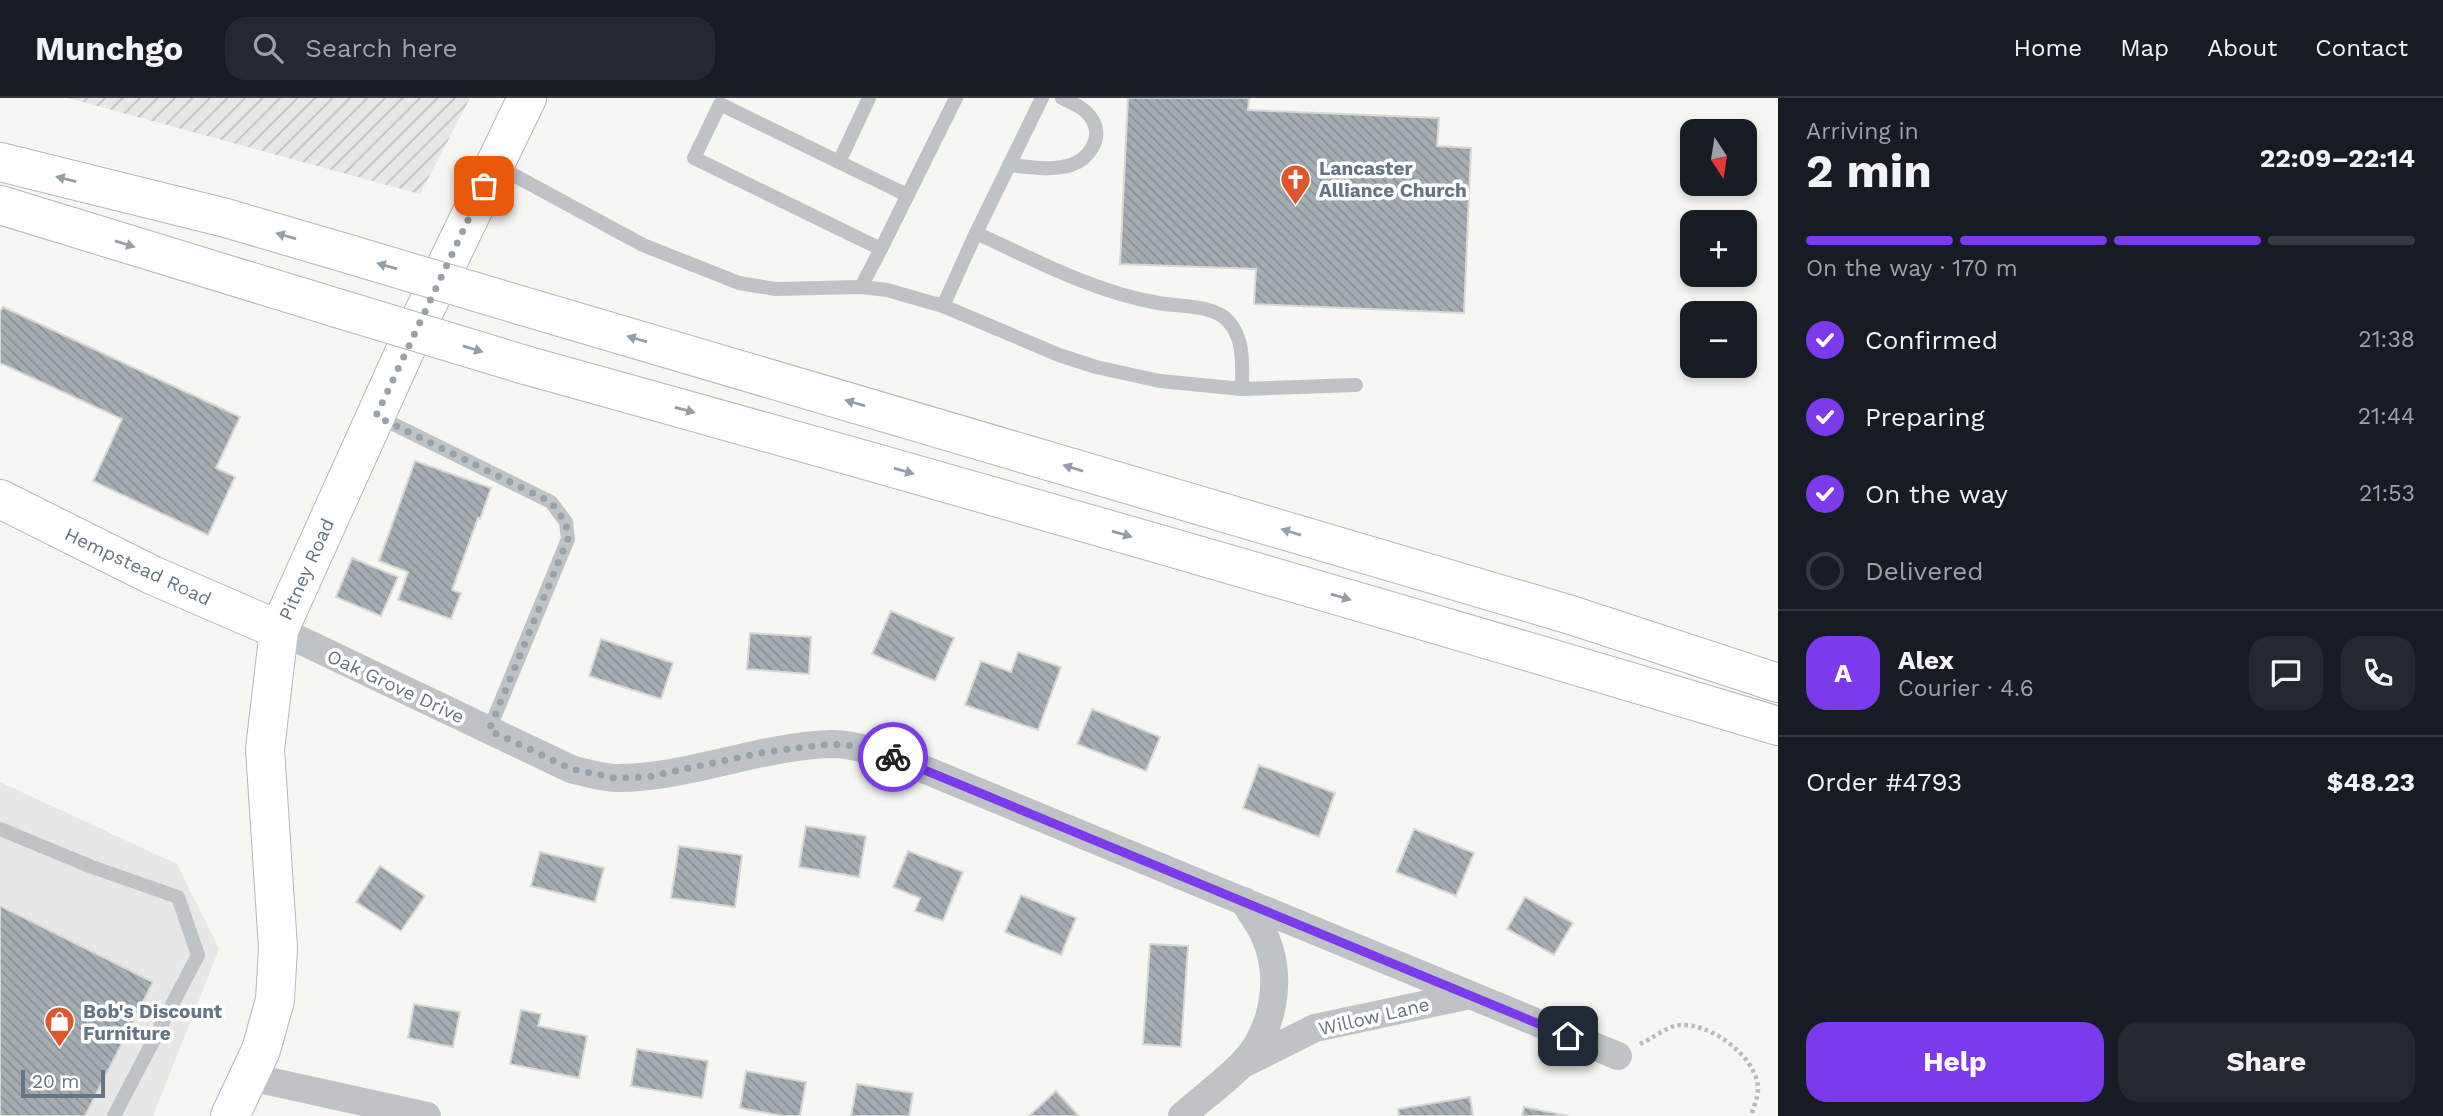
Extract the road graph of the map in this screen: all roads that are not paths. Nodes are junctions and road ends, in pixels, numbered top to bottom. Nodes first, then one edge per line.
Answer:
1 (527, 98) edge
2 (869, 98) edge
3 (956, 98) edge
4 (1042, 98) edge
5 (1062, 98) edge
6 (0, 162) edge
7 (839, 162) junction
8 (494, 164) junction
9 (1010, 165) junction
10 (908, 195) junction
11 (0, 207) edge
12 (976, 233) junction
13 (881, 249) junction
14 (861, 287) junction
15 (943, 306) junction
16 (1356, 385) dead end
17 (1242, 389) junction
18 (376, 416) junction
19 (0, 499) edge
20 (1336, 546) junction
21 (278, 630) junction
22 (1778, 654) edge
23 (1778, 683) edge
24 (1778, 726) edge
25 (489, 730) junction
26 (0, 830) edge
27 (1244, 901) junction
28 (1470, 995) junction
29 (1618, 1056) road end
30 (1242, 1064) junction
31 (250, 1077) junction
32 (114, 1116) edge
33 (230, 1116) edge
34 (427, 1116) edge
35 (1182, 1116) edge

1 - 8 main road, Pitney Road
2 - 7 lane
3 - 10 lane
4 - 9 lane
5 - 9 lane
20 -> 6 main road, bridge
7 - 10 lane
7 - 13 lane
8 - 14 lane
8 - 18 main road, Pitney Road
9 - 12 lane
10 - 13 lane
11 -> 24 main road, bridge
12 - 15 lane
12 - 17 lane
13 - 14 lane
14 - 15 lane
15 - 17 lane
16 - 17 lane
18 - 21 main road, Pitney Road
18 - 25 lane
19 - 21 main road, Hempstead Road
20 - 22 main road
20 - 23 main road
21 - 25 street, Oak Grove Drive
21 - 31 main road, Pitney Road
25 - 27 street, Oak Grove Drive
26 - 32 lane
27 - 28 street, Oak Grove Drive
27 - 30 street, Willow Lane
28 - 29 street, Oak Grove Drive
28 - 30 street, Willow Lane
30 - 35 street, Willow Lane
31 - 33 main road, Pitney Road
31 - 34 street

